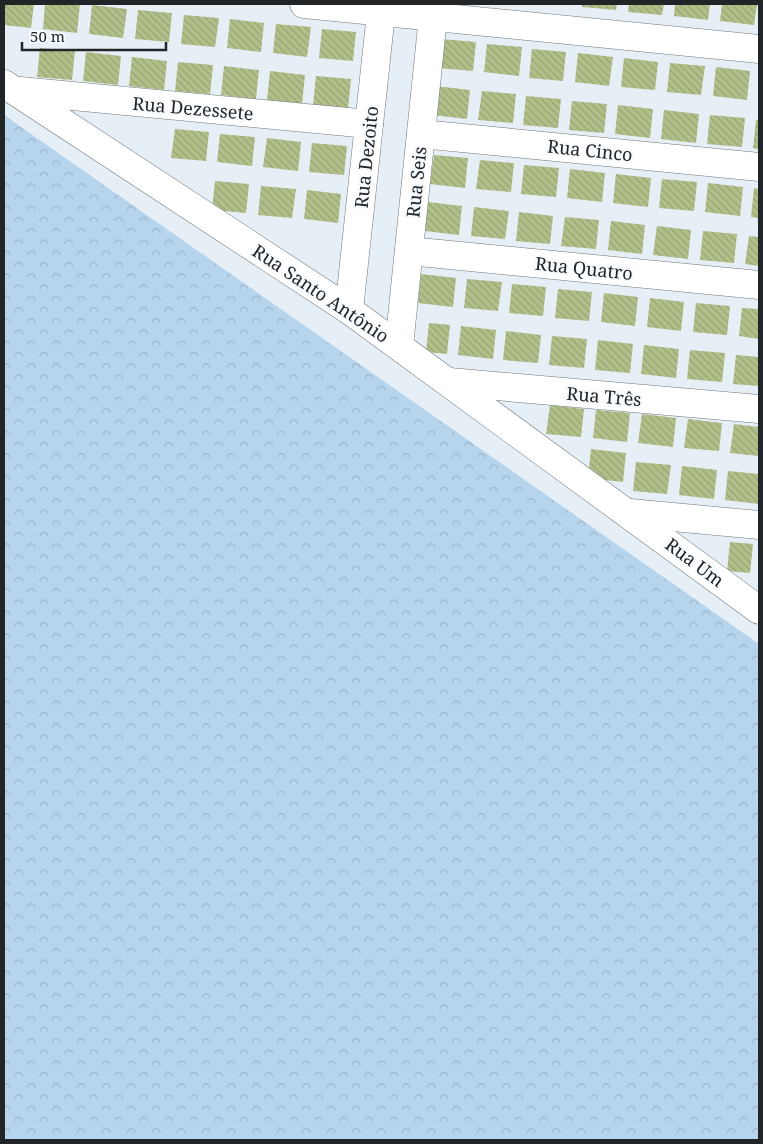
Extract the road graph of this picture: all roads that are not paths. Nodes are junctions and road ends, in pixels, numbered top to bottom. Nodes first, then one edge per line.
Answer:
1 (304, 4) edge
2 (382, 8) edge
3 (523, 15) edge
4 (433, 17) junction
5 (759, 49) edge
6 (10, 88) edge
7 (369, 124) junction
8 (421, 134) junction
9 (759, 167) edge
10 (409, 251) junction
11 (759, 285) edge
12 (349, 310) junction
13 (399, 346) junction
14 (449, 382) junction
15 (759, 409) edge
16 (630, 514) junction
17 (759, 525) edge
18 (759, 610) edge

1 - 2 street
2 - 4 street
2 - 7 street, Rua Dezoito
3 - 4 street
3 - 5 street
4 - 8 street, Rua Seis
6 - 7 street, Rua Dezessete
6 - 12 street, Rua Santo Antônio
7 - 12 street, Rua Dezoito
8 - 9 street, Rua Cinco
8 - 10 street, Rua Seis
10 - 11 street, Rua Quatro
10 - 13 street, Rua Seis
12 - 13 street, Rua Santo Antônio
13 - 14 street, Rua Santo Antônio
14 - 15 street, Rua Três
14 - 16 street, Rua Santo Antônio
16 - 17 street
16 - 18 street, Rua Um

